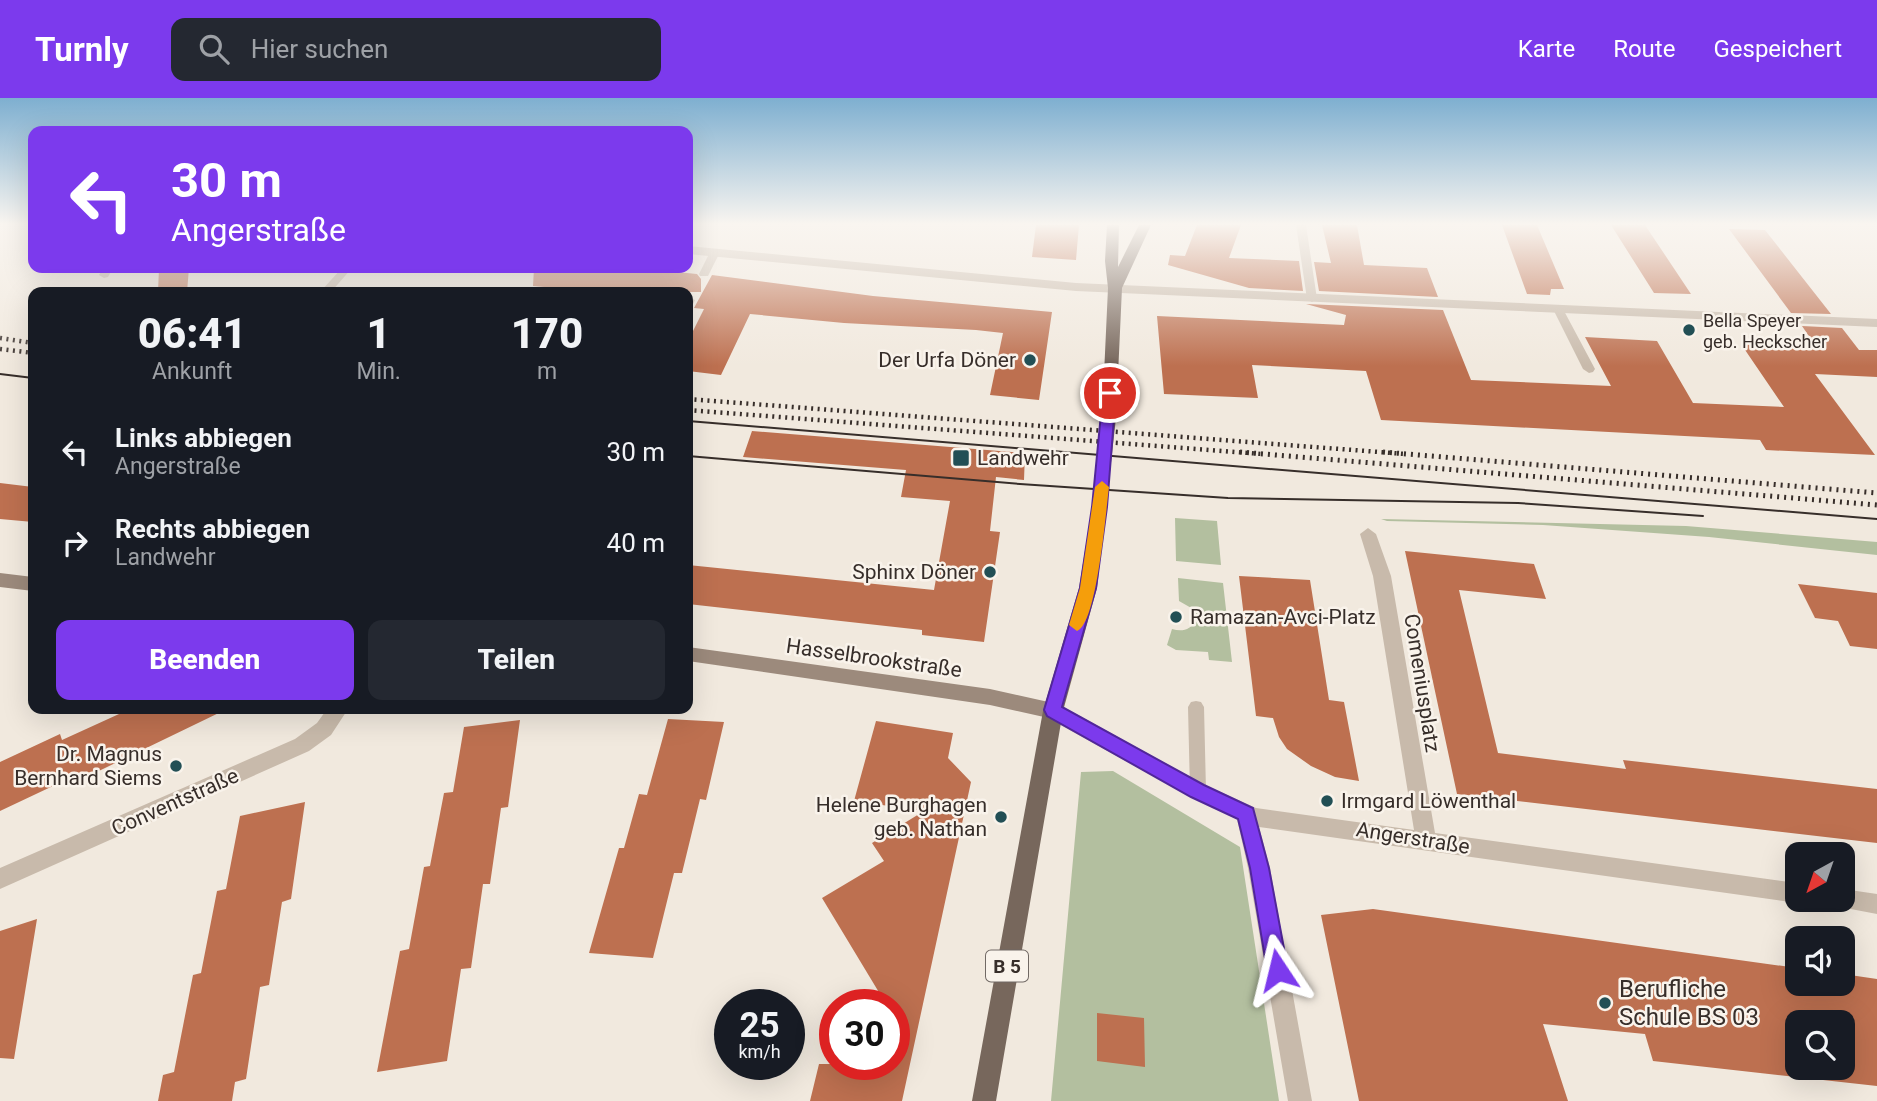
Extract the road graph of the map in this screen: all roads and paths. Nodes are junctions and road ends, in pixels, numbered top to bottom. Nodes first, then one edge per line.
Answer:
1 (921, 272) edge
2 (1113, 272) edge
3 (1123, 272) edge
4 (1308, 272) edge
5 (342, 273) edge
6 (330, 287) edge
7 (1115, 288) junction
8 (1312, 299) junction
9 (1558, 309) junction
10 (1877, 323) edge
11 (1589, 369) dead end
12 (1368, 534) dead end
13 (0, 580) edge
14 (28, 583) edge
15 (693, 655) edge
16 (1196, 707) dead end
17 (1053, 710) junction
18 (334, 714) edge
19 (1198, 791) junction
20 (1246, 814) junction
21 (1426, 840) junction
22 (0, 879) edge
23 (1785, 891) edge
24 (1855, 901) edge
25 (1877, 904) edge
26 (984, 1101) edge
27 (1300, 1101) edge

1 - 7 street
2 - 7 main road, B 5
3 - 7 main road, B 5
4 - 8 lane
5 - 6 lane
7 - 8 street
7 - 17 main road, B 5
8 - 9 street
9 - 10 street
9 - 11 lane
12 - 21 street, Comeniusplatz
13 - 14 street
15 - 17 street, Hasselbrookstraße
16 - 19 lane
17 - 19 street, Angerstraße
17 - 26 main road, B 5
18 - 22 street, Conventstraße
19 - 20 street, Angerstraße
20 - 21 street, Angerstraße
20 - 27 street
21 - 23 street, Angerstraße
24 - 25 street

